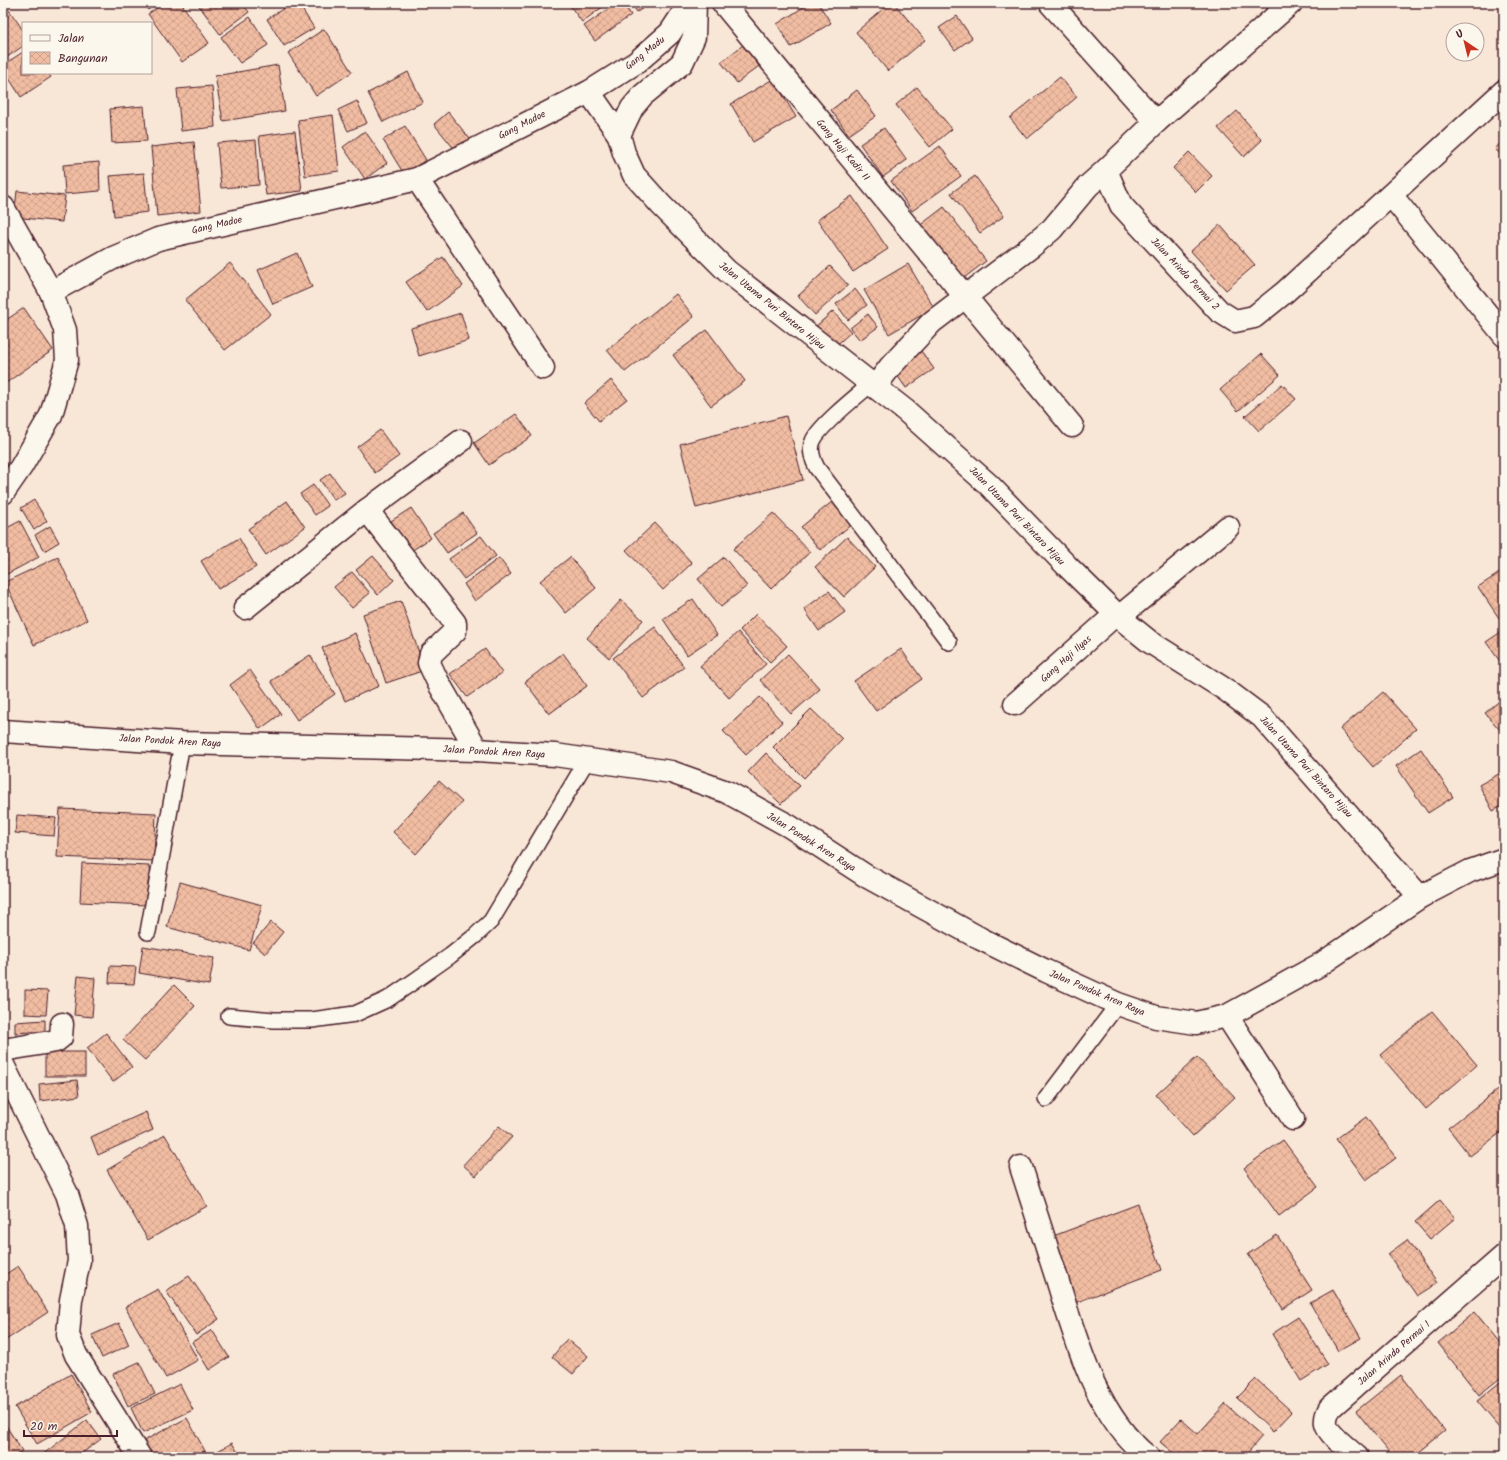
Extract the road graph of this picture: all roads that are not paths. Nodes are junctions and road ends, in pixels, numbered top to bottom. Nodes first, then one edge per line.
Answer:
1 (690, 3) edge
2 (695, 3) edge
3 (723, 3) edge
4 (1050, 3) edge
5 (1291, 3) edge
6 (1504, 91) edge
7 (589, 92) junction
8 (1156, 122) junction
9 (619, 135) junction
10 (1106, 170) junction
11 (417, 179) junction
12 (1391, 195) junction
13 (3, 207) edge
14 (51, 292) junction
15 (964, 296) junction
16 (1504, 335) edge
17 (543, 368) dead end
18 (873, 386) junction
19 (1072, 426) dead end
20 (461, 441) dead end
21 (3, 493) edge
22 (368, 510) junction
23 (1228, 527) dead end
24 (245, 608) dead end
25 (1118, 616) junction
26 (948, 642) dead end
27 (1015, 704) dead end
28 (3, 732) edge
29 (182, 743) junction
30 (477, 750) junction
31 (587, 760) junction
32 (1504, 859) edge
33 (1420, 897) junction
34 (148, 932) dead end
35 (1118, 1004) junction
36 (229, 1016) dead end
37 (1227, 1016) junction
38 (62, 1024) dead end
39 (3, 1050) edge
40 (3, 1065) edge
41 (1046, 1099) dead end
42 (1293, 1119) dead end
43 (1021, 1166) dead end
44 (1504, 1256) edge
45 (140, 1457) edge
46 (1148, 1457) edge
47 (1357, 1457) edge

1 - 7 street, Gang Madu
2 - 9 street
3 - 15 street, Gang Haji Kadir II
4 - 8 street
5 - 8 street
6 - 12 street, Jalan Arinda Permai 2
7 - 9 street, Jalan Utama Puri Bintaro Hijau
7 - 11 street, Gang Madoe
8 - 10 street
9 - 18 street, Jalan Utama Puri Bintaro Hijau
10 - 12 street, Jalan Arinda Permai 2
10 - 15 street
11 - 14 street, Gang Madoe
11 - 17 street
12 - 16 street
13 - 14 street
14 - 21 street
15 - 18 street
15 - 19 street, Gang Haji Kadir II
18 - 25 street, Jalan Utama Puri Bintaro Hijau
18 - 26 lane
20 - 22 street
22 - 24 street
22 - 30 street
23 - 25 street, Gang Haji Ilyas
25 - 27 street, Gang Haji Ilyas
25 - 33 street, Jalan Utama Puri Bintaro Hijau
28 - 29 street, Jalan Pondok Aren Raya
29 - 30 street, Jalan Pondok Aren Raya
29 - 34 lane
30 - 31 street, Jalan Pondok Aren Raya
31 - 35 street, Jalan Pondok Aren Raya
31 - 36 lane
32 - 33 street, Jalan Pondok Aren Raya
33 - 37 street, Jalan Pondok Aren Raya
35 - 37 street, Jalan Pondok Aren Raya
35 - 41 lane
37 - 42 street
38 - 39 street
40 - 45 street
43 - 46 street
44 - 47 street, Jalan Arinda Permai 1

